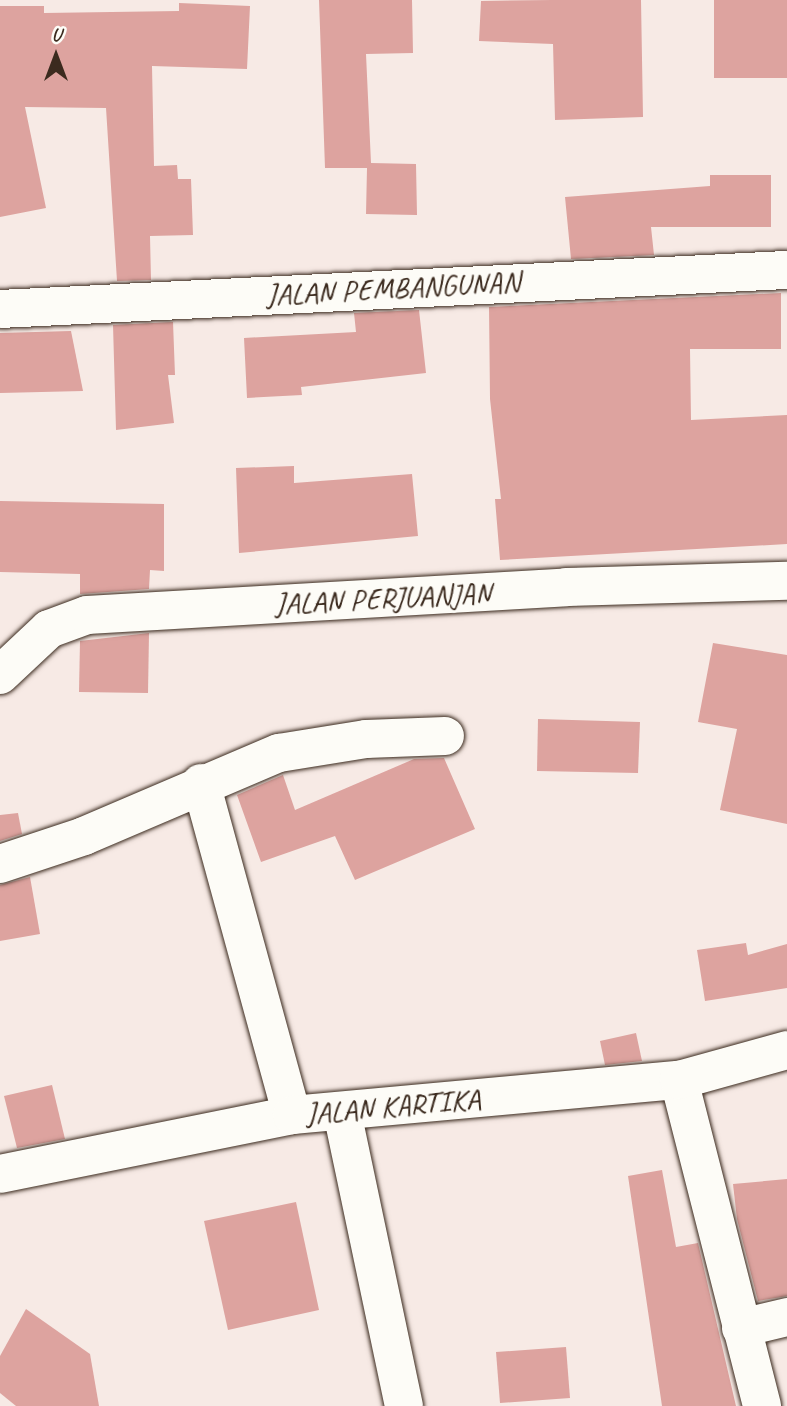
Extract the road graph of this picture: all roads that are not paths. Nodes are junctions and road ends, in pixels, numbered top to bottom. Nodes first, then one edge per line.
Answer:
1 (787, 270) edge
2 (0, 309) edge
3 (787, 581) edge
4 (0, 675) edge
5 (445, 736) dead end
6 (201, 783) junction
7 (0, 864) edge
8 (787, 1050) edge
9 (679, 1080) junction
10 (342, 1112) junction
11 (292, 1115) junction
12 (0, 1174) edge
13 (787, 1317) edge
14 (741, 1328) junction
15 (404, 1406) edge
16 (762, 1406) edge

1 - 2 street, JALAN PEMBANGUNAN
3 - 4 street, JALAN PERJUANJAN
5 - 6 street
6 - 7 street
6 - 11 street
8 - 9 street, JALAN KARTIKA
9 - 10 street, JALAN KARTIKA
9 - 14 street
10 - 11 street, JALAN KARTIKA
10 - 15 street
11 - 12 street, JALAN KARTIKA
13 - 14 street
14 - 16 street

